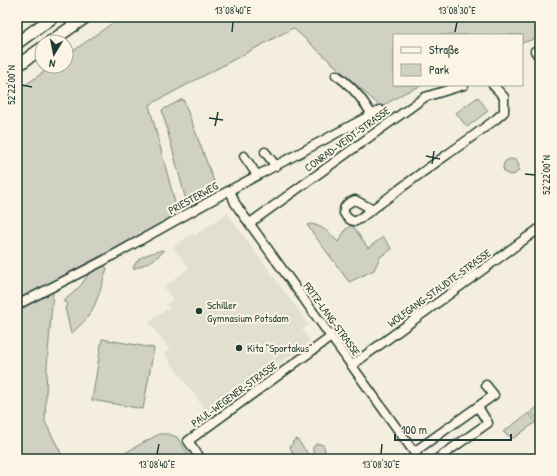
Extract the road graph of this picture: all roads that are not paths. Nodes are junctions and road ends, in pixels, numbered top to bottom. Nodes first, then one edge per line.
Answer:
1 (53, 17) edge
2 (86, 17) edge
3 (62, 34) edge
4 (17, 43) edge
5 (535, 51) dead end
6 (34, 54) edge
7 (540, 58) edge
8 (17, 66) edge
9 (336, 76) dead end
10 (461, 86) edge
11 (494, 86) edge
12 (380, 110) dead end
13 (372, 115) junction
14 (265, 152) dead end
15 (244, 156) dead end
16 (276, 166) junction
17 (257, 175) junction
18 (230, 190) junction
19 (374, 208) dead end
20 (250, 223) junction
21 (540, 228) edge
22 (17, 305) edge
23 (331, 337) junction
24 (352, 365) junction
25 (486, 385) dead end
26 (478, 407) junction
27 (414, 452) junction
28 (201, 459) edge
29 (419, 459) edge
30 (437, 459) edge

1 - 4 highway
2 - 3 highway
5 - 7 street
6 - 8 highway
9 - 13 street
10 - 20 street, CONRAD-VEIDT-STRASSE
11 - 19 street
12 - 13 street, PRIESTERWEG
13 - 16 street, PRIESTERWEG
14 - 16 street
15 - 17 street
16 - 17 street, PRIESTERWEG
17 - 18 street, PRIESTERWEG
18 - 20 street, FRITZ-LANG-STRASSE
18 - 22 street, PRIESTERWEG
20 - 23 street, FRITZ-LANG-STRASSE
21 - 24 street, WOLFGANG-STAUDTE-STRASSE
23 - 24 street, FRITZ-LANG-STRASSE
23 - 28 street, PAUL-WEGENER-STRASSE
24 - 27 street, FRITZ-LANG-STRASSE
25 - 26 street
26 - 27 street
26 - 30 street
27 - 29 street, FRITZ-LANG-STRASSE

